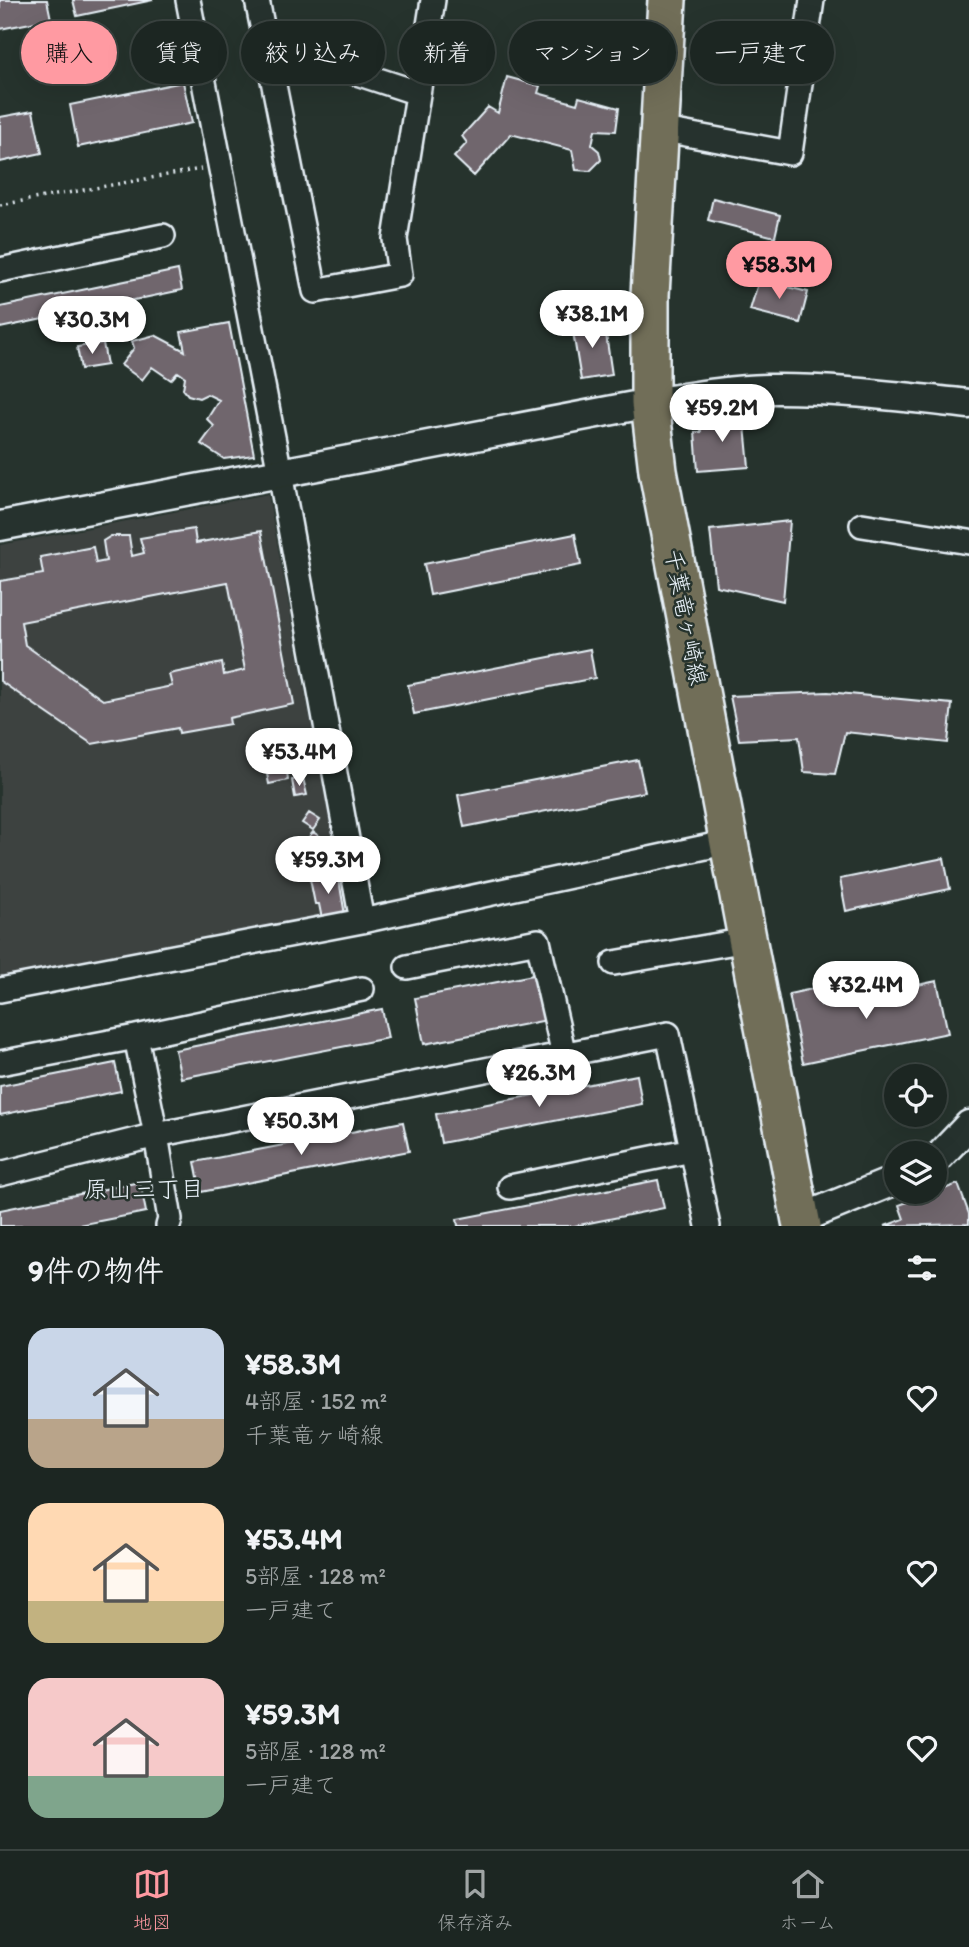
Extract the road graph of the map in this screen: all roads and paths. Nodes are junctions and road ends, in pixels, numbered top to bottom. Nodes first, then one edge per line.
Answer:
1 (188, 0) edge
2 (257, 0) edge
3 (433, 0) edge
4 (667, 0) edge
5 (812, 0) edge
6 (261, 21) edge
7 (385, 82) edge
8 (274, 84) edge
9 (418, 93) junction
10 (659, 129) junction
11 (221, 165) junction
12 (0, 205) edge
13 (163, 236) dead end
14 (0, 270) edge
15 (650, 403) junction
16 (969, 404) edge
17 (280, 473) junction
18 (862, 525) dead end
19 (0, 526) edge
20 (969, 542) edge
21 (729, 842) junction
22 (362, 921) junction
23 (747, 940) junction
24 (614, 963) dead end
25 (407, 967) dead end
26 (362, 989) dead end
27 (0, 990) edge
28 (136, 1037) junction
29 (564, 1055) junction
30 (0, 1063) edge
31 (969, 1125) edge
32 (156, 1135) junction
33 (947, 1148) edge
34 (692, 1150) junction
35 (0, 1174) edge
36 (884, 1185) edge
37 (510, 1187) dead end
38 (801, 1222) edge
39 (168, 1226) edge
40 (708, 1226) edge

1 - 11 street
2 - 6 street
3 - 9 street
4 - 10 main road, 千葉竜ヶ崎線
5 - 10 street
7 - 9 street
8 - 9 street
10 - 15 main road, 千葉竜ヶ崎線
11 - 12 path
11 - 17 street
13 - 14 street
15 - 16 street
15 - 17 street
15 - 21 main road, 千葉竜ヶ崎線
17 - 19 street
17 - 22 street
18 - 20 street
21 - 22 street
21 - 23 main road, 千葉竜ヶ崎線
22 - 27 street
23 - 24 street
23 - 38 main road, 千葉竜ヶ崎線
25 - 29 street
26 - 28 street
28 - 30 street
28 - 32 street
29 - 32 street
29 - 34 street
31 - 33 street
32 - 35 street
32 - 39 street
34 - 37 street
34 - 40 street
36 - 38 street

